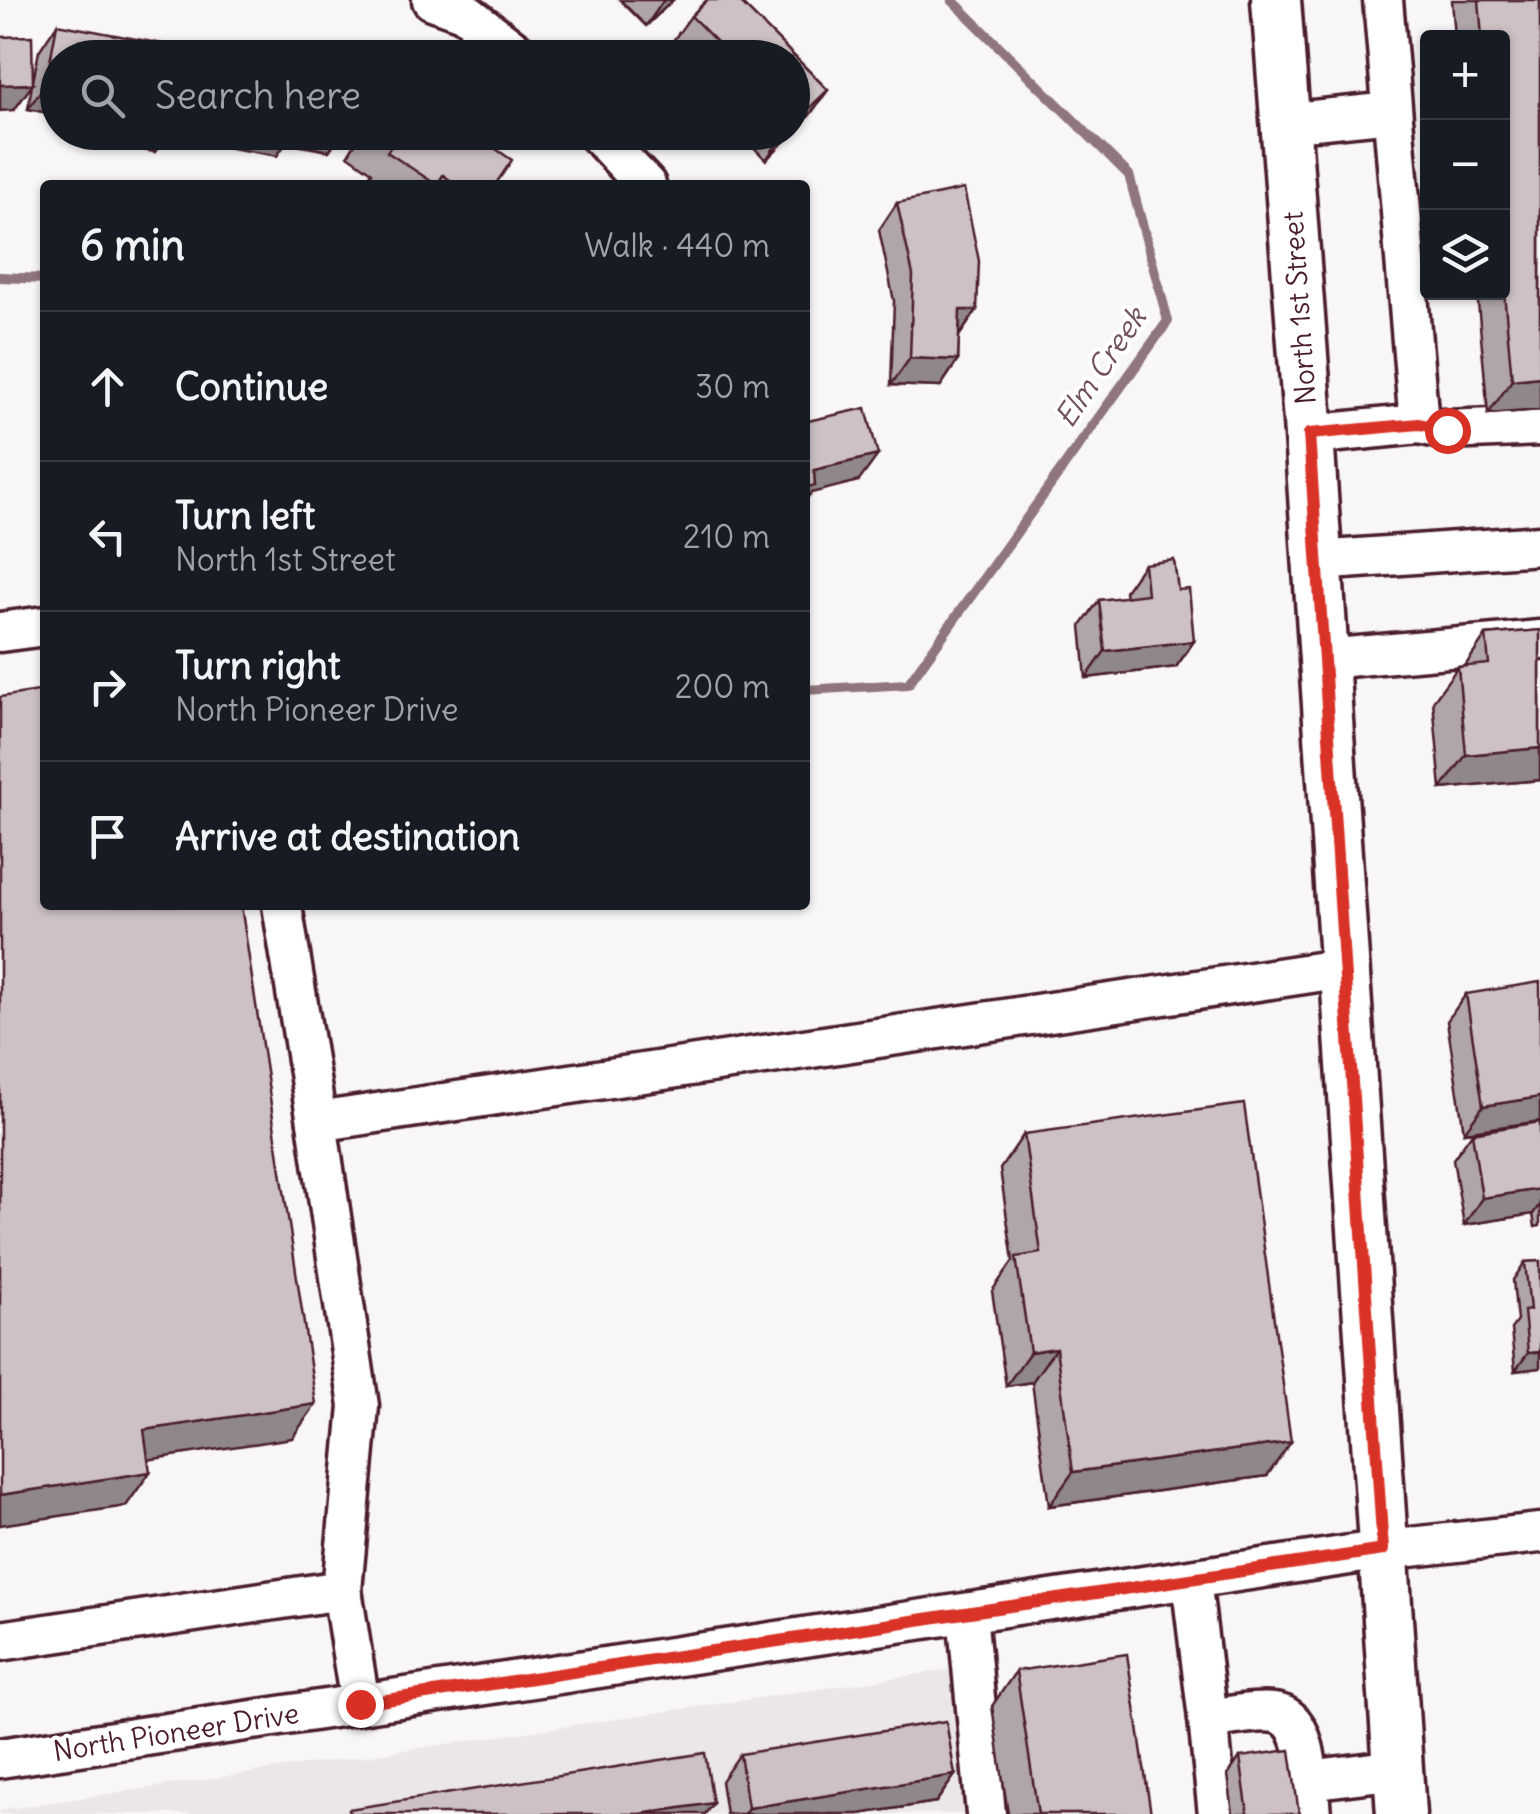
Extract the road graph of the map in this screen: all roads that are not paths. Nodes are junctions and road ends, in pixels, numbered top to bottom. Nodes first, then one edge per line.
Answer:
1 (432, 0) edge
2 (1276, 0) edge
3 (1384, 0) edge
4 (500, 40) edge
5 (1392, 112) junction
6 (1284, 123) junction
7 (613, 150) edge
8 (641, 180) edge
9 (1419, 424) junction
10 (1540, 426) edge
11 (1309, 434) junction
12 (1540, 545) edge
13 (1317, 561) junction
14 (40, 627) edge
15 (0, 632) edge
16 (1540, 640) edge
17 (1324, 659) junction
18 (283, 910) edge
19 (1344, 968) junction
20 (316, 1122) junction
21 (1540, 1534) edge
22 (1383, 1550) junction
23 (1191, 1579) junction
24 (342, 1590) junction
25 (967, 1613) junction
26 (0, 1641) edge
27 (360, 1704) junction
28 (1208, 1718) junction
29 (0, 1758) edge
30 (1400, 1792) edge
31 (1309, 1797) edge
32 (986, 1814) edge
33 (1218, 1814) edge

1 - 4 street
2 - 6 main road, North 1st Street
3 - 5 street
5 - 6 street
5 - 9 street
6 - 11 main road, North 1st Street
7 - 8 street
9 - 10 street
9 - 11 street
11 - 13 main road, North 1st Street
12 - 13 street
13 - 17 main road, North 1st Street
14 - 15 street
16 - 17 street
17 - 19 main road, North 1st Street
18 - 20 street
19 - 20 street
19 - 22 main road, North 1st Street
20 - 24 street
21 - 22 street, North Pioneer Drive
22 - 23 street, North Pioneer Drive
22 - 30 main road, North 1st Street
23 - 25 street, North Pioneer Drive
23 - 28 street
24 - 26 street
24 - 27 street
25 - 27 street, North Pioneer Drive
25 - 32 street
27 - 29 street, North Pioneer Drive
28 - 31 street
28 - 33 street
30 - 31 street

